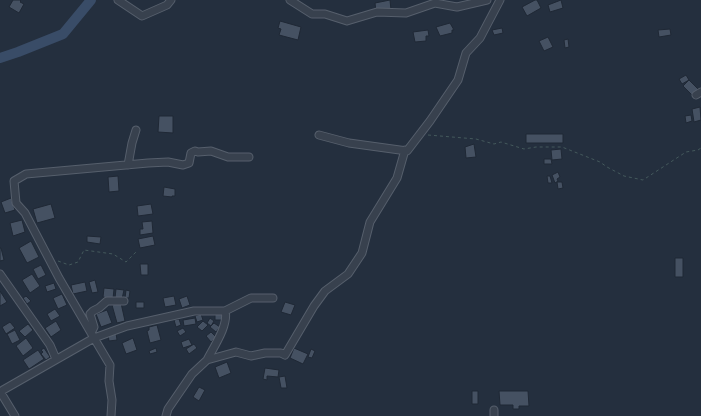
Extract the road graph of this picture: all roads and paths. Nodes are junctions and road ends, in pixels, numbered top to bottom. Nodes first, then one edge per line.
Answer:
1 (118, 0) edge
2 (172, 0) edge
3 (290, 0) edge
4 (487, 0) edge
5 (500, 0) edge
6 (136, 130) dead end
7 (420, 134) junction
8 (319, 135) dead end
9 (701, 148) edge
10 (405, 150) junction
11 (249, 157) dead end
12 (128, 165) junction
13 (137, 251) dead end
14 (51, 264) junction
15 (0, 274) edge
16 (273, 298) dead end
17 (124, 301) dead end
18 (225, 311) junction
19 (93, 335) junction
20 (56, 359) junction
21 (207, 360) junction
22 (0, 393) edge
23 (15, 416) edge
24 (111, 416) edge
25 (166, 416) edge

1 - 2 street
3 - 4 street
5 - 7 street
6 - 12 street
7 - 9 path
7 - 10 street
8 - 10 street
10 - 21 street
11 - 12 street
12 - 14 street
13 - 14 path
14 - 19 street
15 - 20 street
16 - 18 street
17 - 19 street
18 - 19 street
18 - 21 street
19 - 20 street
19 - 24 street
20 - 22 street
21 - 25 street
22 - 23 street

